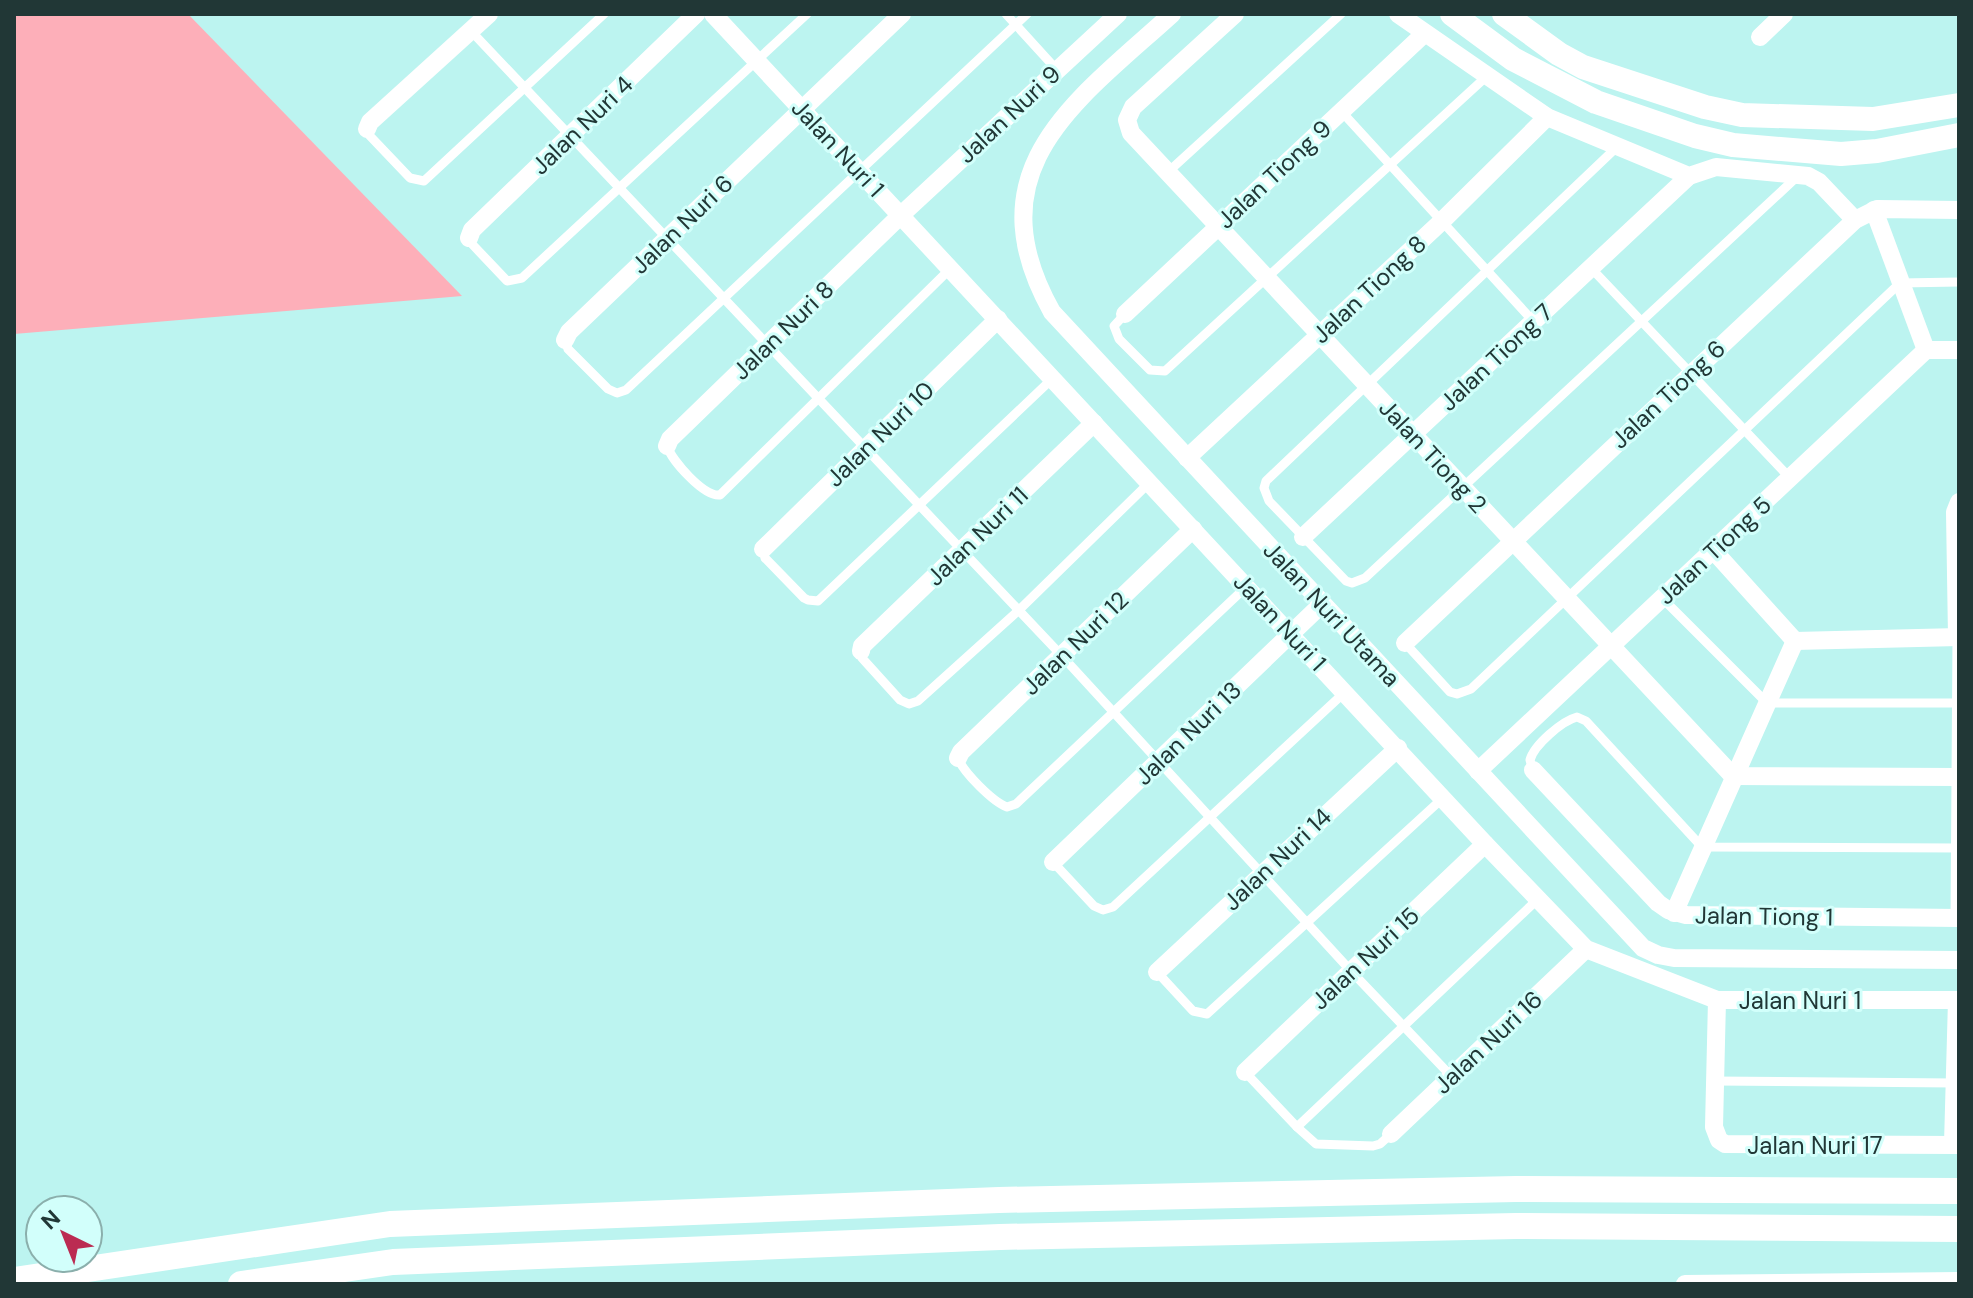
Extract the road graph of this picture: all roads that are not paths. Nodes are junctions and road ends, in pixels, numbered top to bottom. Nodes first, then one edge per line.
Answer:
1 (489, 14) edge
2 (604, 14) edge
3 (696, 14) edge
4 (713, 14) edge
5 (807, 14) edge
6 (902, 14) edge
7 (1006, 14) edge
8 (1027, 14) edge
9 (1118, 14) edge
10 (1172, 14) edge
11 (1235, 14) edge
12 (1341, 14) edge
13 (1398, 14) edge
14 (1452, 14) edge
15 (1504, 14) edge
16 (1784, 14) edge
17 (1016, 25) junction
18 (471, 31) junction
19 (1424, 34) junction
20 (1760, 37) dead end
21 (757, 61) junction
22 (1057, 70) junction
23 (1487, 76) junction
24 (525, 88) junction
25 (1081, 97) junction
26 (1959, 105) edge
27 (801, 109) junction
28 (1341, 111) junction
29 (1547, 117) junction
30 (367, 129) joint
31 (1959, 135) edge
32 (571, 137) junction
33 (1618, 146) junction
34 (1389, 166) junction
35 (860, 172) junction
36 (1168, 172) junction
37 (1799, 175) junction
38 (1689, 176) junction
39 (619, 188) junction
40 (1874, 210) junction
41 (1959, 210) edge
42 (901, 215) junction
43 (1855, 220) junction
44 (1441, 222) junction
45 (1218, 226) junction
46 (469, 238) joint
47 (668, 240) junction
48 (951, 268) junction
49 (1591, 268) junction
50 (1488, 273) junction
51 (1266, 278) junction
52 (1959, 282) edge
53 (1900, 283) junction
54 (724, 299) junction
55 (1125, 314) joint
56 (998, 319) junction
57 (1642, 321) junction
58 (1534, 322) junction
59 (1319, 335) junction
60 (565, 340) joint
61 (767, 344) junction
62 (1926, 350) junction
63 (1959, 350) edge
64 (1691, 373) junction
65 (1053, 378) junction
66 (1366, 385) junction
67 (818, 398) junction
68 (1094, 423) junction
69 (1745, 430) junction
70 (1413, 434) junction
71 (667, 446) joint
72 (865, 448) junction
73 (1187, 458) junction
74 (1790, 478) junction
75 (1150, 482) junction
76 (1463, 488) junction
77 (1959, 502) edge
78 (920, 506) junction
79 (1193, 529) junction
80 (1303, 537) junction
81 (1513, 540) junction
82 (763, 549) joint
83 (1713, 550) junction
84 (962, 551) junction
85 (1957, 562) edge
86 (1247, 586) junction
87 (1662, 598) junction
88 (1566, 599) junction
89 (1322, 604) junction
90 (1019, 610) junction
91 (1291, 634) junction
92 (1958, 637) edge
93 (1795, 641) junction
94 (1405, 643) joint
95 (1611, 647) junction
96 (861, 651) joint
97 (1062, 656) junction
98 (1345, 692) junction
99 (1767, 703) junction
100 (1959, 703) edge
101 (1113, 712) junction
102 (1398, 748) junction
103 (958, 758) joint
104 (1158, 761) junction
105 (1533, 770) joint
106 (1478, 771) junction
107 (1733, 776) junction
108 (1958, 777) edge
109 (1444, 797) junction
110 (1210, 817) junction
111 (1485, 844) junction
112 (1702, 847) junction
113 (1958, 848) edge
114 (1053, 862) joint
115 (1262, 872) junction
116 (1538, 899) junction
117 (1674, 913) junction
118 (1957, 918) edge
119 (1308, 922) junction
120 (1586, 949) junction
121 (1959, 960) edge
122 (1351, 971) junction
123 (1157, 972) joint
124 (1717, 1000) junction
125 (1958, 1000) edge
126 (1404, 1027) junction
127 (1245, 1072) joint
128 (1452, 1077) junction
129 (1714, 1081) junction
130 (1957, 1083) edge
131 (1297, 1127) junction
132 (1391, 1134) joint
133 (1956, 1144) edge
134 (1959, 1191) edge
135 (1959, 1229) edge
136 (14, 1280) edge
137 (1959, 1281) edge
138 (1788, 1283) edge
139 (1936, 1283) edge
140 (241, 1284) edge
141 (1685, 1284) edge
142 (1824, 1284) edge

1 - 18 street
2 - 24 lane
3 - 32 street, Jalan Nuri 4
4 - 21 street, Jalan Nuri 1
5 - 21 lane
6 - 27 street, Jalan Nuri 6
7 - 17 lane
8 - 17 lane
9 - 22 street, Jalan Nuri 9
10 - 25 street, Jalan Nuri Utama
11 - 36 street, Jalan Tiong 2
12 - 36 lane
13 - 19 street
14 - 31 street
15 - 26 street
16 - 20 street
17 - 22 lane
17 - 35 lane
18 - 24 lane
18 - 30 street
19 - 23 street
19 - 28 street, Jalan Tiong 9
21 - 27 street, Jalan Nuri 1
21 - 39 lane
22 - 25 street
22 - 42 street, Jalan Nuri 9
23 - 29 street
23 - 34 lane
24 - 30 lane
24 - 32 lane
25 - 73 street, Jalan Nuri Utama
27 - 35 street, Jalan Nuri 1
27 - 47 street, Jalan Nuri 6
28 - 34 lane
28 - 45 street, Jalan Tiong 9
29 - 33 street
29 - 44 street, Jalan Tiong 8
32 - 39 lane
32 - 46 street, Jalan Nuri 4
33 - 38 street
33 - 50 lane
34 - 44 lane
34 - 51 lane
35 - 42 street, Jalan Nuri 1
35 - 54 lane
36 - 45 street, Jalan Tiong 2
37 - 38 street
37 - 43 street
37 - 57 lane
38 - 49 street, Jalan Tiong 7
39 - 46 lane
39 - 47 lane
40 - 41 street, Jalan Tiong 6
40 - 43 street, Jalan Tiong 6
40 - 53 street
42 - 48 street, Jalan Nuri 1
42 - 61 street, Jalan Nuri 8
43 - 64 street, Jalan Tiong 6
44 - 50 lane
44 - 59 street, Jalan Tiong 8
45 - 51 street, Jalan Tiong 2
45 - 55 street, Jalan Tiong 9
47 - 54 lane
47 - 60 street, Jalan Nuri 6
48 - 56 street, Jalan Nuri 1
48 - 67 lane
49 - 57 lane
49 - 58 street, Jalan Tiong 7
50 - 58 lane
50 - 66 lane
51 - 55 lane
51 - 59 street, Jalan Tiong 2
52 - 53 lane
53 - 62 street
53 - 69 lane
54 - 60 lane
54 - 61 lane
56 - 65 street, Jalan Nuri 1
56 - 72 street, Jalan Nuri 10
57 - 64 lane
57 - 76 lane
58 - 70 street, Jalan Tiong 7
59 - 66 street, Jalan Tiong 2
59 - 73 street, Jalan Tiong 8
61 - 67 lane
61 - 71 street, Jalan Nuri 8
62 - 63 street
62 - 74 street, Jalan Tiong 5
64 - 69 lane
64 - 81 street, Jalan Tiong 6
65 - 68 street, Jalan Nuri 1
65 - 78 lane
66 - 70 street, Jalan Tiong 2
66 - 80 lane
67 - 71 lane
67 - 72 lane
68 - 75 street, Jalan Nuri 1
68 - 84 street, Jalan Nuri 11
69 - 74 lane
69 - 88 lane
70 - 76 street, Jalan Tiong 2
70 - 80 street, Jalan Tiong 7
72 - 78 lane
72 - 82 street, Jalan Nuri 10
73 - 89 street, Jalan Nuri Utama
74 - 83 street, Jalan Tiong 5
75 - 79 street, Jalan Nuri 1
75 - 90 lane
76 - 80 lane
76 - 81 street, Jalan Tiong 2
77 - 85 street
78 - 82 lane
78 - 84 lane
79 - 86 street, Jalan Nuri 1
79 - 97 street, Jalan Nuri 12
81 - 88 street, Jalan Tiong 2
81 - 94 street, Jalan Tiong 6
83 - 87 street, Jalan Tiong 5
83 - 93 street
84 - 90 lane
84 - 96 street, Jalan Nuri 11
85 - 92 street
86 - 91 street, Jalan Nuri 1
86 - 101 lane
87 - 95 street, Jalan Tiong 5
87 - 99 lane
88 - 94 lane
88 - 95 street, Jalan Tiong 2
89 - 91 street, Jalan Nuri 13
89 - 106 street, Jalan Nuri Utama
90 - 96 lane
90 - 97 lane
91 - 98 street, Jalan Nuri 1
91 - 104 street, Jalan Nuri 13
92 - 93 street
92 - 100 lane
93 - 99 street
95 - 106 street, Jalan Tiong 5
95 - 107 street, Jalan Tiong 2
97 - 101 lane
97 - 103 street, Jalan Nuri 12
98 - 102 street, Jalan Nuri 1
98 - 110 lane
99 - 100 lane
99 - 107 street
100 - 108 lane
101 - 103 lane
101 - 104 lane
102 - 109 street, Jalan Nuri 1
102 - 115 street, Jalan Nuri 14
104 - 110 lane
104 - 114 street, Jalan Nuri 13
105 - 112 lane
105 - 117 street, Jalan Tiong 1
106 - 121 street, Jalan Nuri Utama
107 - 108 street
107 - 112 street
108 - 113 lane
109 - 111 street, Jalan Nuri 1
109 - 119 lane
110 - 114 lane
110 - 115 lane
111 - 116 street, Jalan Nuri 1
111 - 122 street, Jalan Nuri 15
112 - 113 lane
112 - 117 street
113 - 118 lane
115 - 119 lane
115 - 123 street, Jalan Nuri 14
116 - 120 street, Jalan Nuri 1
116 - 126 lane
117 - 118 street, Jalan Tiong 1
119 - 122 lane
119 - 123 lane
120 - 124 street, Jalan Nuri 1
120 - 128 street, Jalan Nuri 16
122 - 126 lane
122 - 127 street, Jalan Nuri 15
124 - 125 street, Jalan Nuri 1
124 - 129 street, Jalan Nuri 17
125 - 130 street
126 - 128 lane
126 - 131 lane
127 - 131 lane
128 - 132 street, Jalan Nuri 16
129 - 130 lane
129 - 133 street, Jalan Nuri 17
130 - 133 street
131 - 132 lane
134 - 136 main road
135 - 140 main road
137 - 139 street
138 - 141 street
138 - 142 street
139 - 142 street

